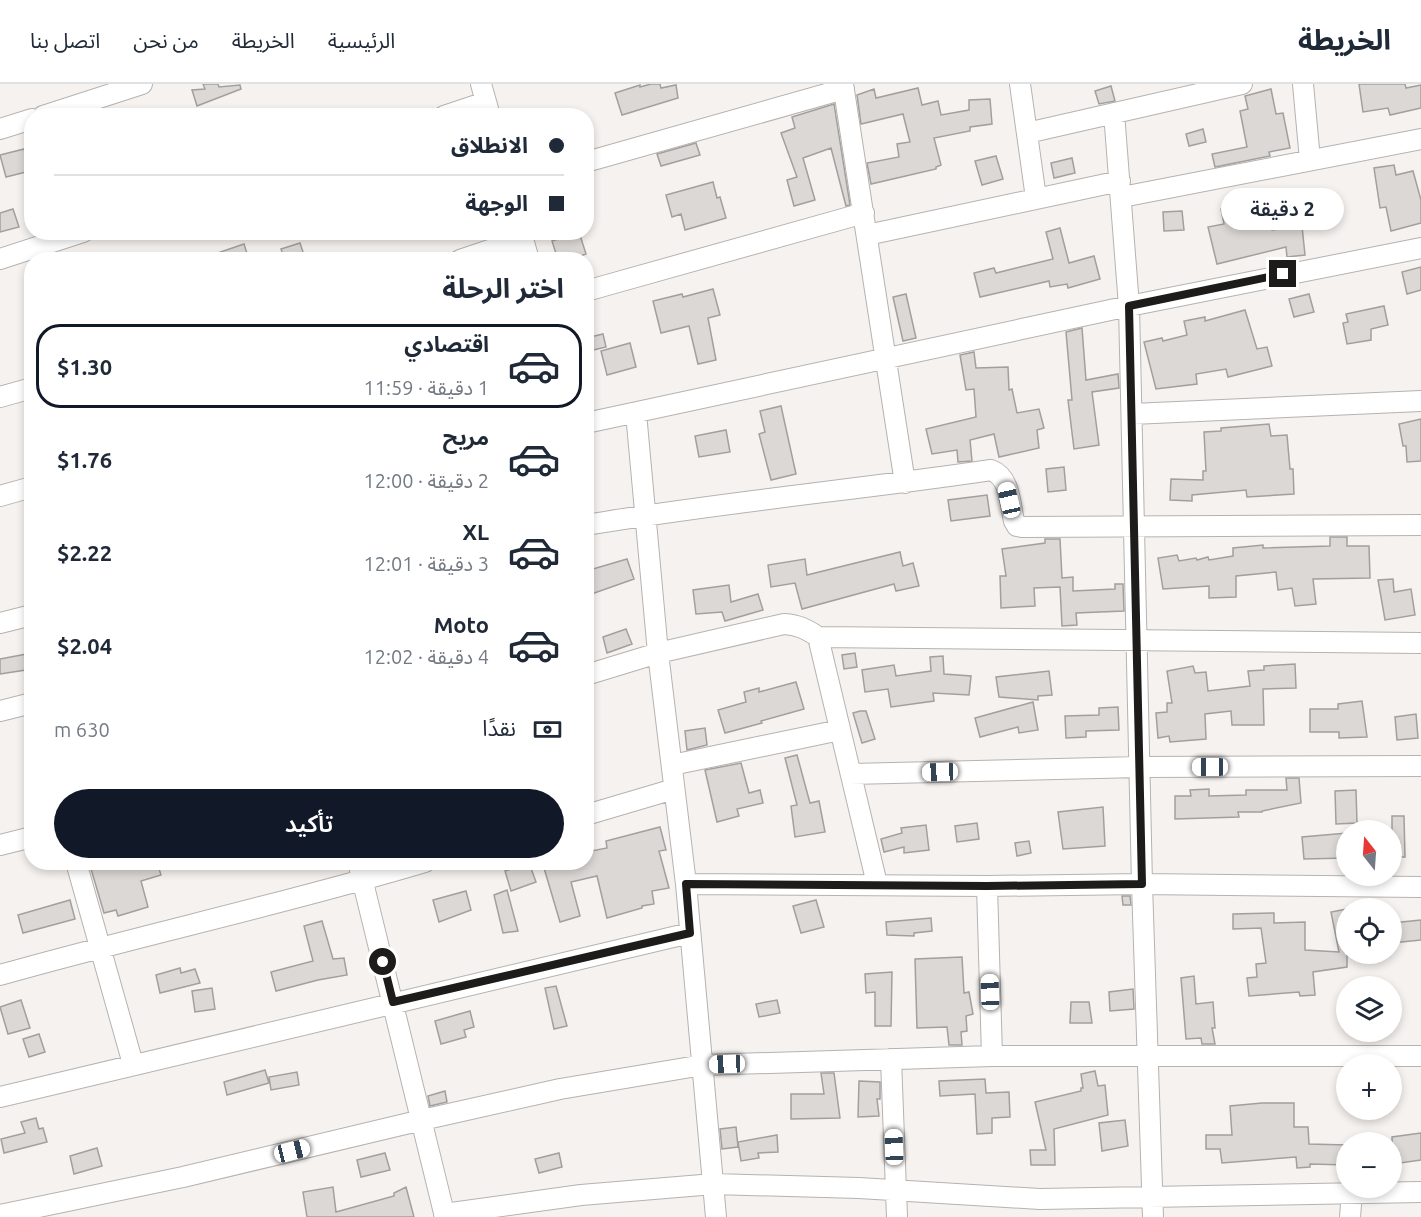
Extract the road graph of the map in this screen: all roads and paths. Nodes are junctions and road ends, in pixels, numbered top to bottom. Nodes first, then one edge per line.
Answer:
1 (142, 84) edge
2 (1020, 84) edge
3 (1242, 84) edge
4 (1303, 84) edge
5 (843, 87) edge
6 (485, 100) edge
7 (68, 108) edge
8 (464, 108) edge
9 (1114, 113) junction
10 (24, 122) edge
11 (0, 129) edge
12 (1027, 133) junction
13 (1421, 140) edge
14 (594, 160) edge
15 (1310, 160) junction
16 (1121, 189) junction
17 (1036, 198) junction
18 (864, 213) junction
19 (867, 235) junction
20 (58, 240) edge
21 (512, 240) edge
22 (1421, 248) edge
23 (481, 252) edge
24 (0, 259) edge
25 (594, 289) edge
26 (1129, 306) junction
27 (886, 360) junction
28 (24, 390) edge
29 (0, 397) edge
30 (1421, 401) edge
31 (636, 413) junction
32 (1132, 414) junction
33 (594, 421) edge
34 (905, 483) junction
35 (24, 489) edge
36 (0, 496) edge
37 (646, 515) junction
38 (594, 524) edge
39 (1421, 525) edge
40 (1135, 526) junction
41 (24, 617) edge
42 (0, 623) edge
43 (818, 637) junction
44 (1136, 641) junction
45 (1421, 643) edge
46 (658, 653) junction
47 (594, 673) edge
48 (24, 705) edge
49 (0, 711) edge
50 (840, 730) junction
51 (672, 765) junction
52 (1421, 766) edge
53 (1140, 767) junction
54 (851, 774) junction
55 (674, 789) junction
56 (594, 813) edge
57 (24, 839) edge
58 (0, 845) edge
59 (78, 870) edge
60 (360, 872) edge
61 (686, 884) junction
62 (877, 884) junction
63 (1142, 884) junction
64 (987, 886) junction
65 (1421, 887) edge
66 (690, 933) junction
67 (99, 947) junction
68 (0, 975) edge
69 (393, 1002) junction
70 (992, 1056) junction
71 (1148, 1056) junction
72 (1421, 1056) edge
73 (891, 1059) junction
74 (133, 1064) junction
75 (703, 1065) junction
76 (0, 1097) edge
77 (422, 1120) junction
78 (714, 1184) junction
79 (896, 1191) junction
80 (1402, 1192) edge
81 (1421, 1192) edge
82 (1336, 1193) edge
83 (1352, 1198) edge
84 (1153, 1207) edge
85 (54, 1211) edge
86 (0, 1215) edge
87 (445, 1215) edge
88 (716, 1217) edge
89 (897, 1217) edge
90 (1350, 1217) edge

1 - 7 street
2 - 12 street
3 - 9 street
4 - 15 street
5 - 14 street
5 - 18 street
6 - 8 street
9 - 12 street
9 - 16 street
10 - 11 street
12 - 17 street
13 - 15 street
15 - 16 street
16 - 17 street
16 - 26 street
17 - 19 street
18 - 19 street
18 - 25 street
19 - 27 street
20 - 24 street
21 - 23 street
22 - 26 street
26 - 27 street
26 - 32 street
27 - 31 street
27 - 34 street
28 - 29 street
30 - 32 street
31 - 33 street
31 - 37 street
32 - 40 street
34 - 37 street
34 - 40 street
35 - 36 street
37 - 38 street
37 - 46 street
39 - 40 street
40 - 44 street
41 - 42 street
43 - 44 street
43 - 46 street
43 - 50 street
44 - 45 street
44 - 53 street
46 - 47 street
46 - 51 street
48 - 49 street
50 - 51 street
50 - 54 street
51 - 55 street
52 - 53 street
53 - 54 street
53 - 63 street
54 - 62 street
55 - 56 street
55 - 61 street
57 - 58 street
59 - 67 street
60 - 67 street
60 - 69 street
61 - 62 street
61 - 66 street
62 - 64 street
63 - 64 street
63 - 65 street
63 - 71 street
64 - 70 street
66 - 69 street
66 - 75 street
67 - 68 street
67 - 74 street
69 - 74 street
69 - 77 street
70 - 71 street
70 - 73 street
71 - 72 street
71 - 84 street
73 - 75 street
73 - 79 street
74 - 76 street
75 - 77 street
75 - 78 street
77 - 85 street
77 - 87 street
78 - 79 street
78 - 87 street
78 - 88 street
79 - 84 street
79 - 89 street
80 - 81 street
82 - 84 street
83 - 90 street
85 - 86 street

